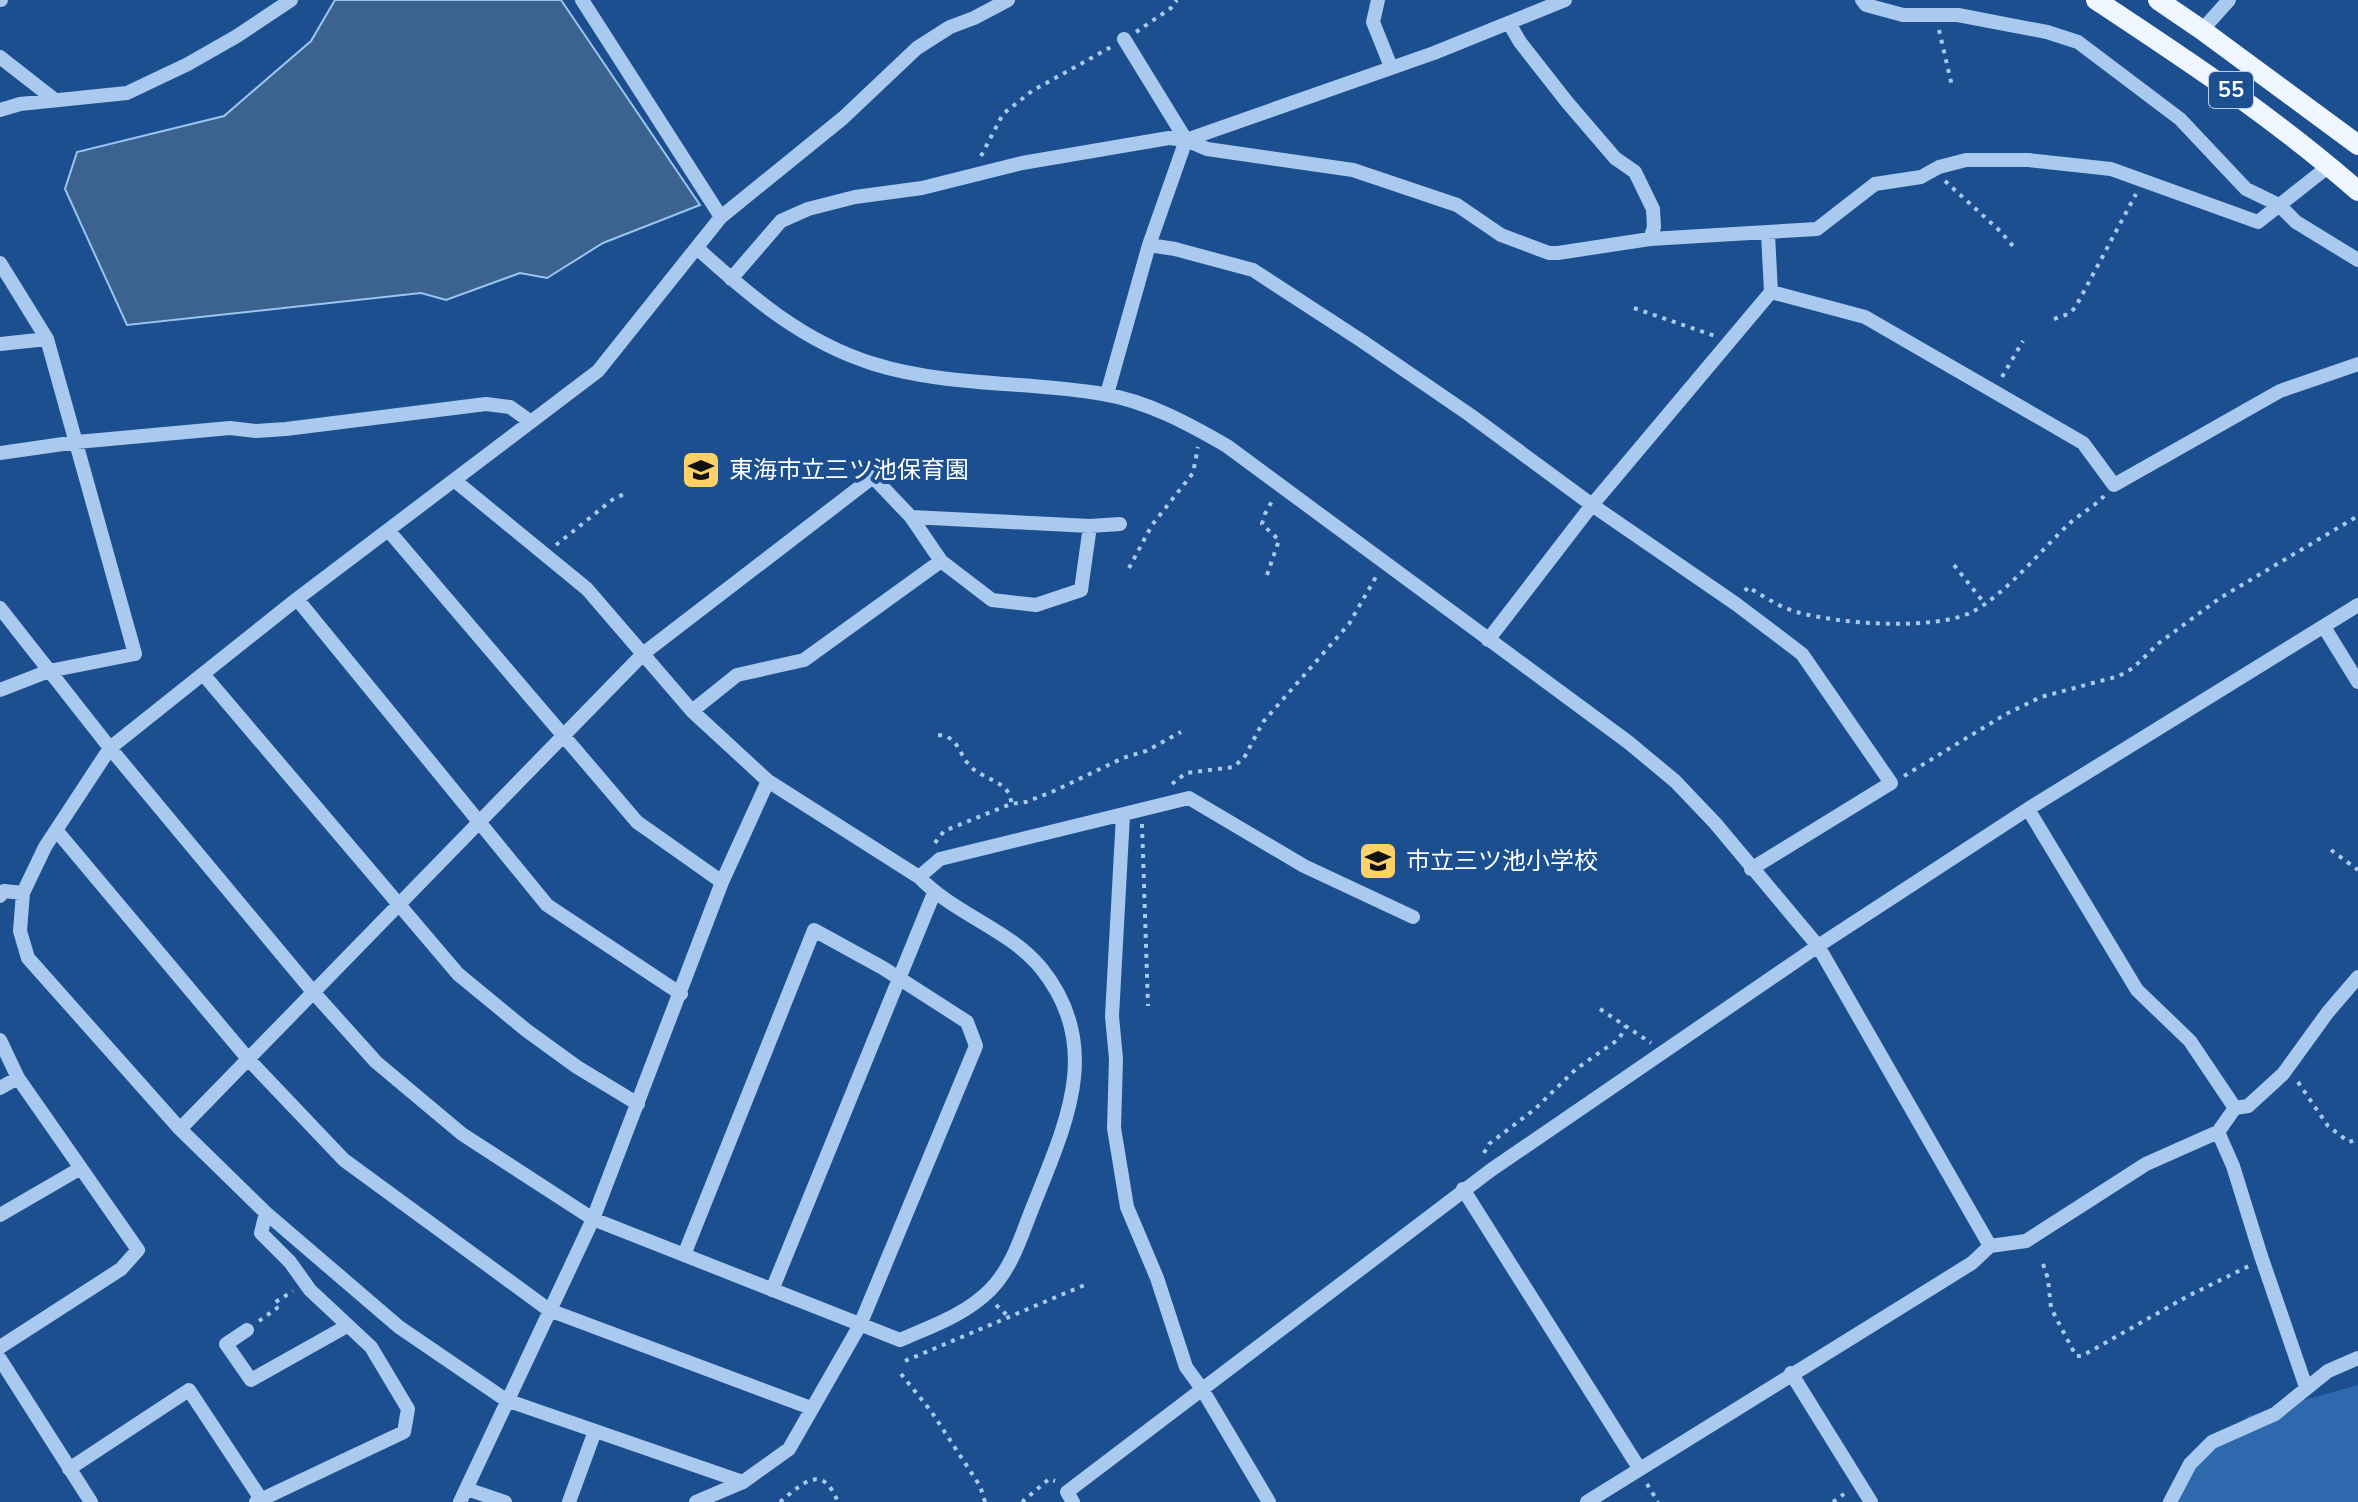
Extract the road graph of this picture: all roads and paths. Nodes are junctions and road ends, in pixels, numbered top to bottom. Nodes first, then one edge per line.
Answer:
1 (291, 0) edge
2 (582, 0) edge
3 (1008, 0) edge
4 (1177, 0) edge
5 (1378, 0) edge
6 (1565, 0) edge
7 (1862, 0) edge
8 (1958, 0) edge
9 (2096, 0) edge
10 (2158, 0) edge
11 (2229, 0) edge
12 (1941, 15) junction
13 (1509, 23) junction
14 (2202, 30) junction
15 (1124, 39) junction
16 (0, 57) edge
17 (1391, 67) junction
18 (1952, 86) dead end
19 (55, 100) junction
20 (0, 110) edge
21 (1186, 140) junction
22 (2356, 141) edge
23 (2329, 166) junction
24 (1939, 167) junction
25 (973, 176) junction
26 (2143, 181) junction
27 (2358, 191) edge
28 (2279, 205) junction
29 (721, 217) junction
30 (1768, 234) junction
31 (1650, 239) junction
32 (1149, 245) junction
33 (2013, 246) dead end
34 (697, 248) junction
35 (2358, 260) edge
36 (0, 263) edge
37 (731, 279) junction
38 (1771, 292) junction
39 (1634, 308) dead end
40 (2054, 319) dead end
41 (47, 339) junction
42 (2023, 341) dead end
43 (1727, 343) junction
44 (0, 344) edge
45 (2358, 364) edge
46 (1994, 392) junction
47 (1107, 394) junction
48 (531, 422) junction
49 (1204, 433) junction
50 (77, 442) junction
51 (0, 453) edge
52 (454, 480) junction
53 (2114, 485) junction
54 (1281, 486) junction
55 (624, 494) dead end
56 (1592, 505) junction
57 (2358, 516) edge
58 (911, 517) junction
59 (1120, 524) dead end
60 (1090, 526) junction
61 (388, 530) junction
62 (545, 555) junction
63 (941, 561) junction
64 (1384, 563) junction
65 (1954, 565) dead end
66 (1129, 568) dead end
67 (1267, 575) dead end
68 (297, 599) junction
69 (1736, 604) junction
70 (1985, 604) junction
71 (2358, 605) edge
72 (0, 608) edge
73 (2324, 627) junction
74 (1488, 640) junction
75 (644, 653) junction
76 (49, 671) junction
77 (203, 674) junction
78 (2358, 682) edge
79 (0, 692) edge
80 (692, 711) junction
81 (1181, 732) dead end
82 (938, 735) dead end
83 (562, 737) junction
84 (110, 748) junction
85 (768, 781) junction
86 (1891, 783) junction
87 (1011, 804) junction
88 (1165, 804) junction
89 (2028, 809) junction
90 (1141, 811) junction
91 (1123, 815) junction
92 (480, 820) junction
93 (56, 830) junction
94 (2331, 850) dead end
95 (940, 859) junction
96 (1751, 869) junction
97 (2358, 870) edge
98 (919, 877) junction
99 (722, 882) junction
100 (23, 893) junction
101 (934, 893) junction
102 (0, 896) edge
103 (399, 905) junction
104 (1413, 917) dead end
105 (1818, 946) junction
106 (2358, 977) edge
107 (898, 979) junction
108 (314, 993) junction
109 (681, 994) junction
110 (1148, 1006) dead end
111 (1600, 1009) dead end
112 (1626, 1026) junction
113 (0, 1040) edge
114 (1661, 1054) junction
115 (249, 1060) junction
116 (2287, 1069) junction
117 (18, 1078) junction
118 (0, 1088) edge
119 (638, 1104) junction
120 (2235, 1108) junction
121 (180, 1129) junction
122 (2218, 1132) junction
123 (2358, 1139) edge
124 (81, 1168) junction
125 (1491, 1170) junction
126 (1463, 1189) junction
127 (266, 1213) junction
128 (0, 1215) edge
129 (593, 1219) junction
130 (1990, 1246) junction
131 (684, 1255) junction
132 (2262, 1260) junction
133 (2043, 1264) dead end
134 (305, 1283) junction
135 (1087, 1284) dead end
136 (772, 1290) junction
137 (549, 1310) junction
138 (860, 1325) junction
139 (347, 1326) junction
140 (247, 1330) joint
141 (0, 1347) edge
142 (2358, 1358) edge
143 (0, 1359) edge
144 (905, 1361) dead end
145 (1791, 1373) junction
146 (901, 1374) dead end
147 (2306, 1387) junction
148 (1202, 1389) junction
149 (506, 1400) junction
150 (811, 1408) junction
151 (595, 1431) junction
152 (1639, 1468) junction
153 (69, 1469) junction
154 (743, 1482) junction
155 (1844, 1494) dead end
156 (464, 1495) edge
157 (1070, 1497) edge
158 (259, 1501) edge
159 (91, 1502) edge
160 (505, 1502) edge
161 (569, 1502) edge
162 (696, 1502) edge
163 (780, 1502) edge
164 (838, 1502) edge
165 (985, 1502) edge
166 (1022, 1502) edge
167 (1269, 1502) edge
168 (1587, 1502) edge
169 (1833, 1502) edge
170 (1871, 1502) edge
171 (2170, 1502) edge

1 - 19 street
2 - 29 street
3 - 29 street
4 - 15 path
5 - 17 street
6 - 13 street
7 - 12 street
8 - 12 street
9 - 23 main road, 55
10 - 14 main road, 55
11 - 14 street
12 - 18 path
12 - 28 street
13 - 17 street
13 - 31 street
14 - 22 main road, 55
15 - 21 street
15 - 25 path
16 - 19 street
17 - 21 street
19 - 20 street
21 - 25 street
21 - 31 street
21 - 32 street
23 - 27 main road, 55
23 - 28 street
24 - 26 street
24 - 30 street
24 - 33 path
25 - 37 street
26 - 28 street
26 - 40 path
28 - 35 street
29 - 34 street
30 - 31 street
30 - 38 street
32 - 47 street
32 - 56 street
34 - 37 street
34 - 48 street
36 - 41 street
37 - 47 street
38 - 43 street
38 - 46 street
39 - 43 path
41 - 44 street
41 - 50 street
42 - 46 path
43 - 56 street
45 - 53 street
46 - 53 street
47 - 49 street
48 - 50 street
48 - 52 street
49 - 54 street
49 - 66 path
50 - 51 street
50 - 76 street
52 - 61 street
52 - 62 street
53 - 70 path
54 - 64 street
54 - 67 path
55 - 62 path
56 - 69 street
56 - 74 street
57 - 86 path
58 - 60 street
58 - 63 street
58 - 75 street
59 - 60 street
60 - 63 street
61 - 68 street
61 - 83 street
62 - 75 street
63 - 80 street
64 - 74 street
64 - 88 path
65 - 70 path
68 - 77 street
68 - 92 street
69 - 70 path
69 - 86 street
71 - 73 street
72 - 76 street
73 - 78 street
73 - 89 street
74 - 96 street
75 - 80 street
75 - 83 street
76 - 79 street
76 - 84 street
77 - 84 street
77 - 103 street
80 - 85 street
81 - 87 path
82 - 87 path
83 - 92 street
83 - 99 street
84 - 93 street
84 - 108 street
85 - 98 street
85 - 99 street
86 - 96 street
87 - 95 path
88 - 90 street
88 - 104 street
89 - 105 street
89 - 120 street
90 - 91 street
90 - 110 path
91 - 95 street
91 - 148 street
92 - 103 street
92 - 109 street
93 - 100 street
93 - 115 street
94 - 97 path
95 - 98 street
96 - 105 street
98 - 101 street
99 - 109 street
100 - 102 street
100 - 121 street
101 - 107 street
101 - 138 street
103 - 108 street
103 - 119 street
105 - 114 street
105 - 130 street
106 - 116 street
107 - 131 street
107 - 136 street
107 - 138 street
108 - 115 street
108 - 129 street
109 - 119 street
111 - 112 path
112 - 114 path
112 - 125 path
113 - 117 street
114 - 125 street
115 - 121 street
115 - 137 street
116 - 120 street
116 - 123 path
117 - 118 street
117 - 124 street
119 - 129 street
120 - 122 street
121 - 127 street
122 - 130 street
122 - 132 street
124 - 128 street
124 - 141 street
125 - 126 street
126 - 148 street
126 - 152 street
127 - 134 street
127 - 149 street
129 - 131 street
129 - 137 street
130 - 145 street
131 - 136 street
132 - 133 path
132 - 147 street
134 - 139 street
134 - 140 path
135 - 144 path
136 - 138 street
137 - 149 street
137 - 150 street
138 - 150 street
139 - 140 street
139 - 158 street
142 - 147 street
143 - 153 street
145 - 152 street
145 - 170 street
146 - 165 path
147 - 171 street
148 - 157 street
148 - 167 street
149 - 151 street
149 - 156 street
150 - 154 street
151 - 154 street
151 - 161 street
152 - 168 street
153 - 158 street
153 - 159 street
154 - 162 street
155 - 169 path
156 - 160 street
157 - 166 path
163 - 164 path

